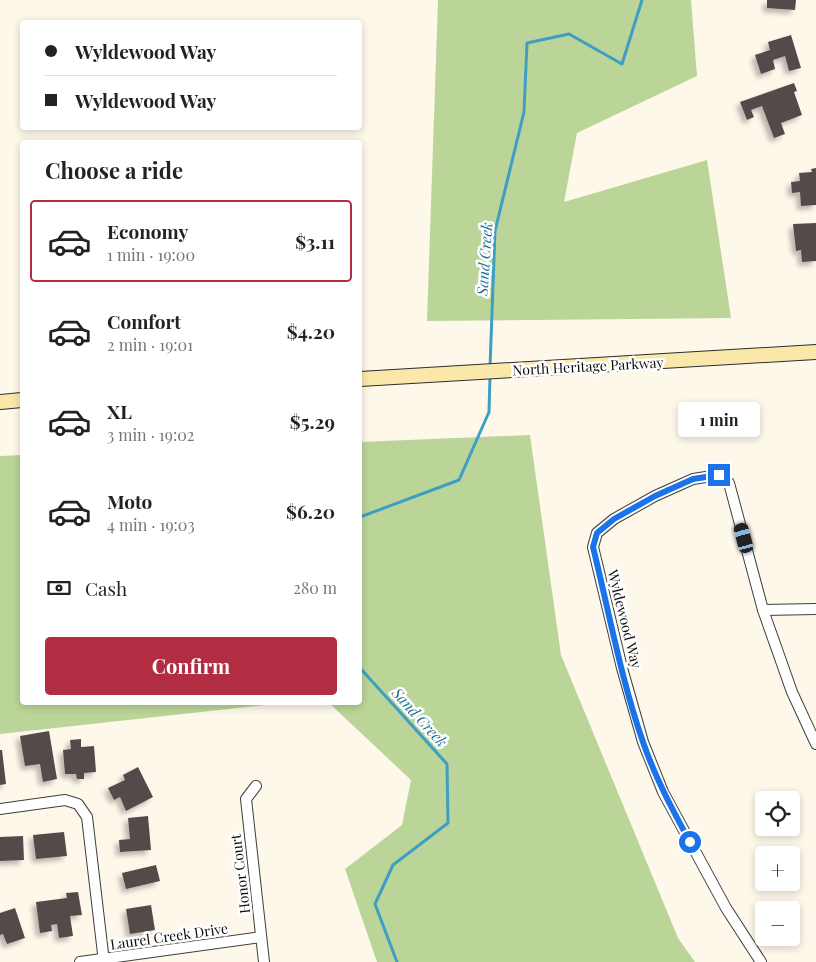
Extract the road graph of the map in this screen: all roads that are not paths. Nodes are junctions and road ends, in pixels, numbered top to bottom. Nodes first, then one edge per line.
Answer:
1 (816, 352) edge
2 (362, 380) edge
3 (20, 400) edge
4 (0, 402) edge
5 (816, 609) edge
6 (763, 610) junction
7 (816, 744) edge
8 (256, 786) dead end
9 (0, 809) edge
10 (261, 937) junction
11 (104, 961) edge
12 (80, 962) edge
13 (264, 962) edge
14 (761, 962) edge

1 - 2 main road, North Heritage Parkway
3 - 4 main road
5 - 6 street
6 - 7 street
6 - 14 street, Wyldewood Way
8 - 10 street, Honor Court
9 - 11 street
10 - 11 street, Laurel Creek Drive
10 - 13 street, Honor Court
11 - 12 street, Laurel Creek Drive

